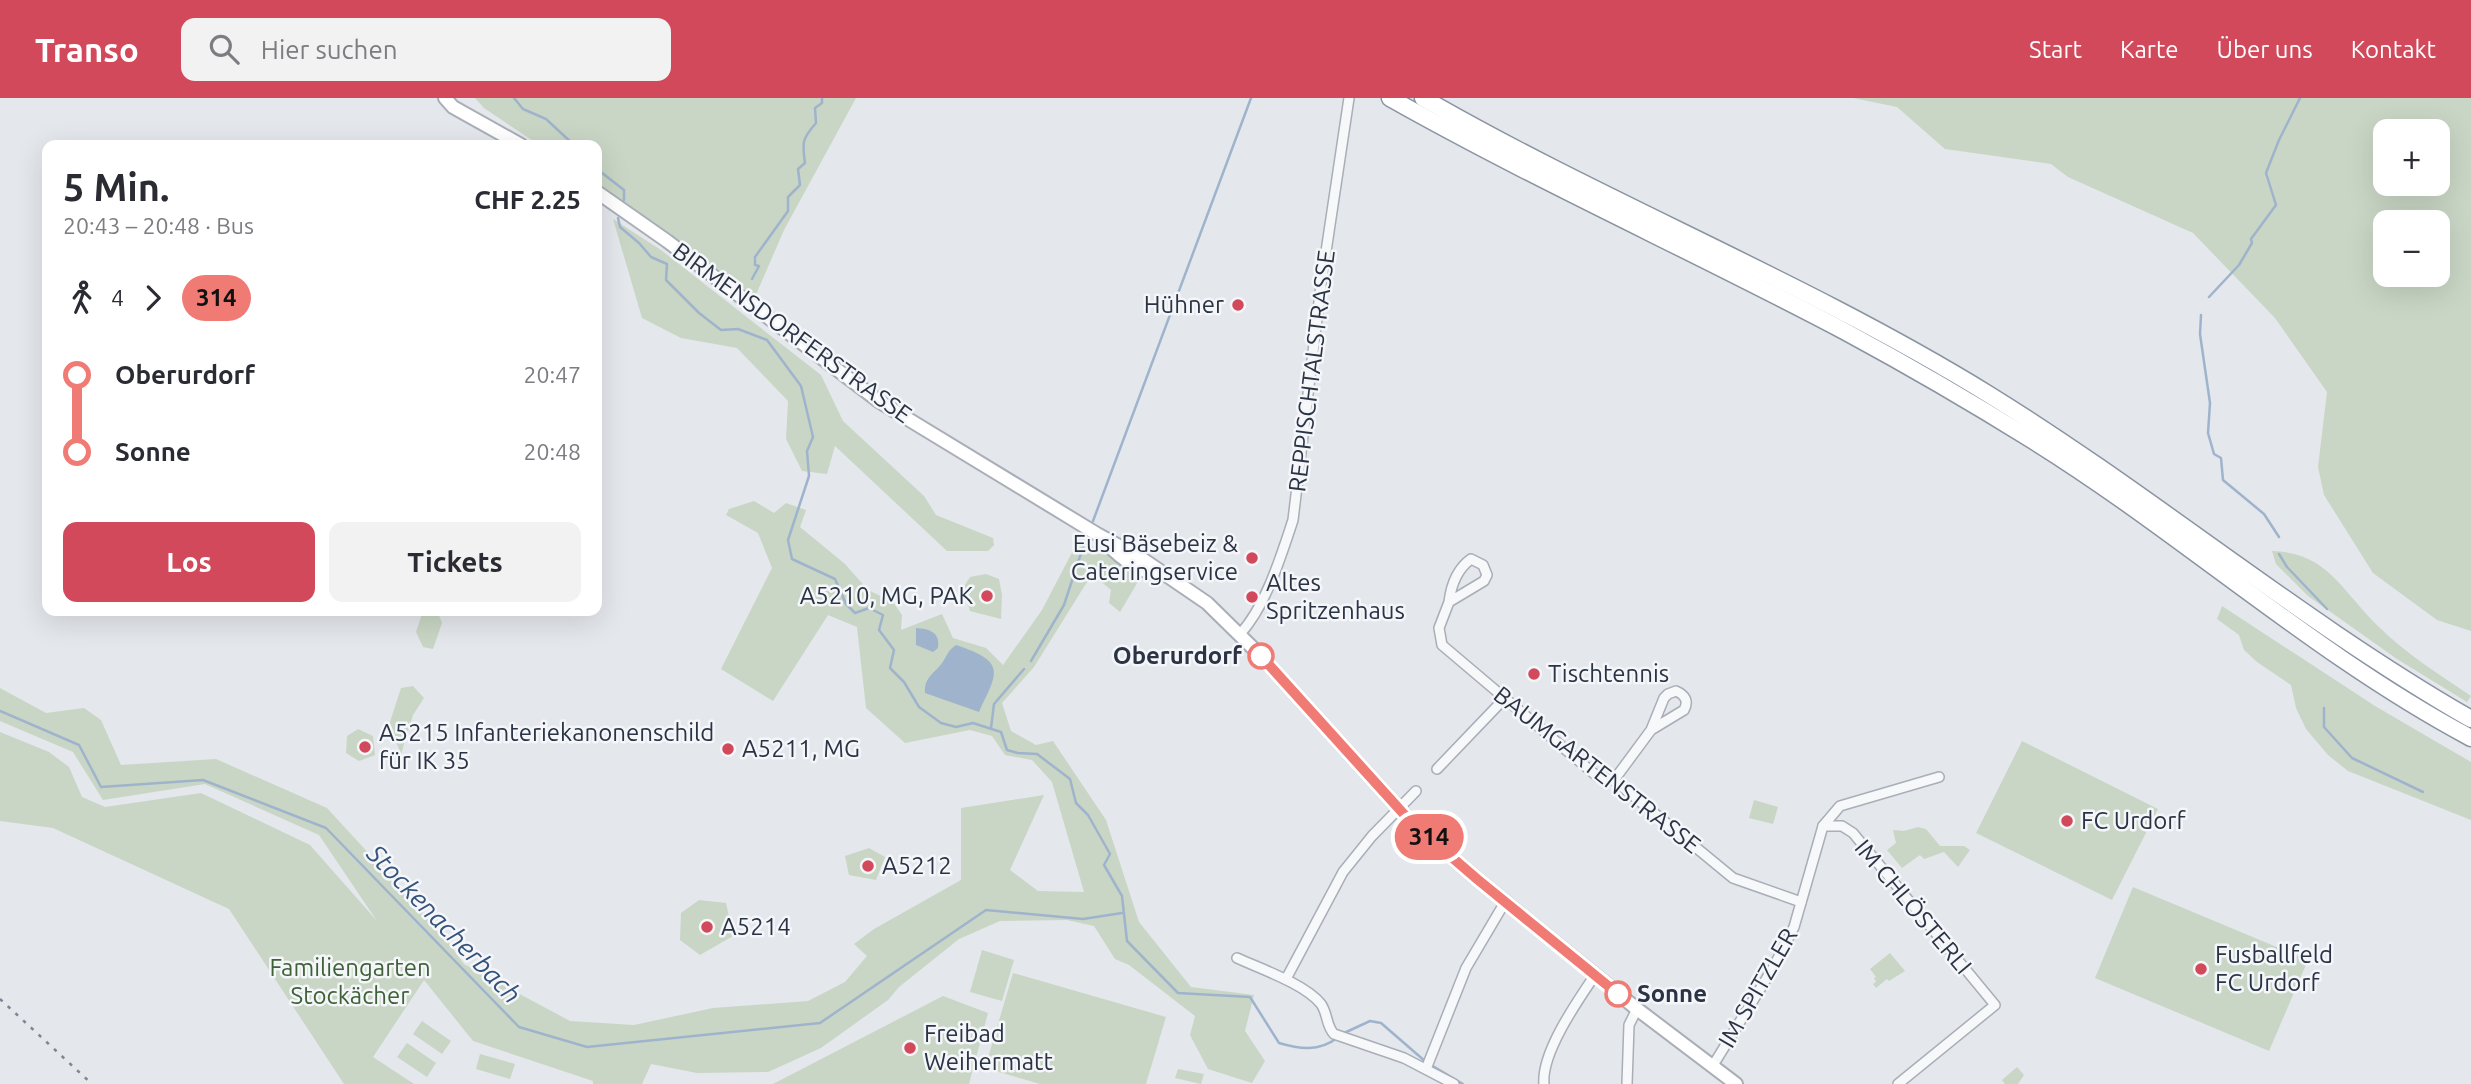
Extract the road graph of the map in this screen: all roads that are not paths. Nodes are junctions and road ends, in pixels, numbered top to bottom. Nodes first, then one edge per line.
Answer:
1 (445, 98) edge
2 (1349, 98) edge
3 (1391, 98) edge
4 (1423, 98) edge
5 (512, 140) edge
6 (602, 196) edge
7 (1449, 602) junction
8 (1240, 634) junction
9 (1504, 699) junction
10 (2471, 719) edge
11 (1651, 730) junction
12 (2471, 738) edge
13 (1437, 769) dead end
14 (1939, 777) dead end
15 (1614, 780) junction
16 (1416, 791) dead end
17 (1399, 810) junction
18 (1823, 825) junction
19 (1505, 902) junction
20 (1801, 902) junction
21 (1237, 958) dead end
22 (1595, 975) junction
23 (1286, 979) junction
24 (1637, 1009) junction
25 (1428, 1065) junction
26 (1712, 1067) junction
27 (1454, 1084) edge
28 (1544, 1084) edge
29 (1627, 1084) edge
30 (1736, 1084) edge
31 (1898, 1084) edge

1 - 5 main road
2 - 8 street, REPPISCHTALSTRASSE
3 - 12 highway
4 - 10 highway
6 - 8 main road, BIRMENSDORFERSTRASSE
7 - 7 street, BAUMGARTENSTRASSE
7 - 9 street, BAUMGARTENSTRASSE
8 - 17 main road, BIRMENSDORFERSTRASSE
9 - 13 street
9 - 15 street, BAUMGARTENSTRASSE
11 - 11 street
11 - 15 street
14 - 18 street
15 - 20 street, BAUMGARTENSTRASSE
16 - 17 street
17 - 19 main road, BIRMENSDORFERSTRASSE
17 - 23 street
18 - 20 street, IM SPITZLER
18 - 31 street, IM CHLÖSTERLI
19 - 22 main road, BIRMENSDORFERSTRASSE
19 - 25 street
20 - 26 street, IM SPITZLER
21 - 23 street
22 - 24 main road, BIRMENSDORFERSTRASSE
22 - 28 street
23 - 25 street
24 - 26 main road, BIRMENSDORFERSTRASSE
24 - 29 street
25 - 27 street
26 - 30 main road, BIRMENSDORFERSTRASSE

